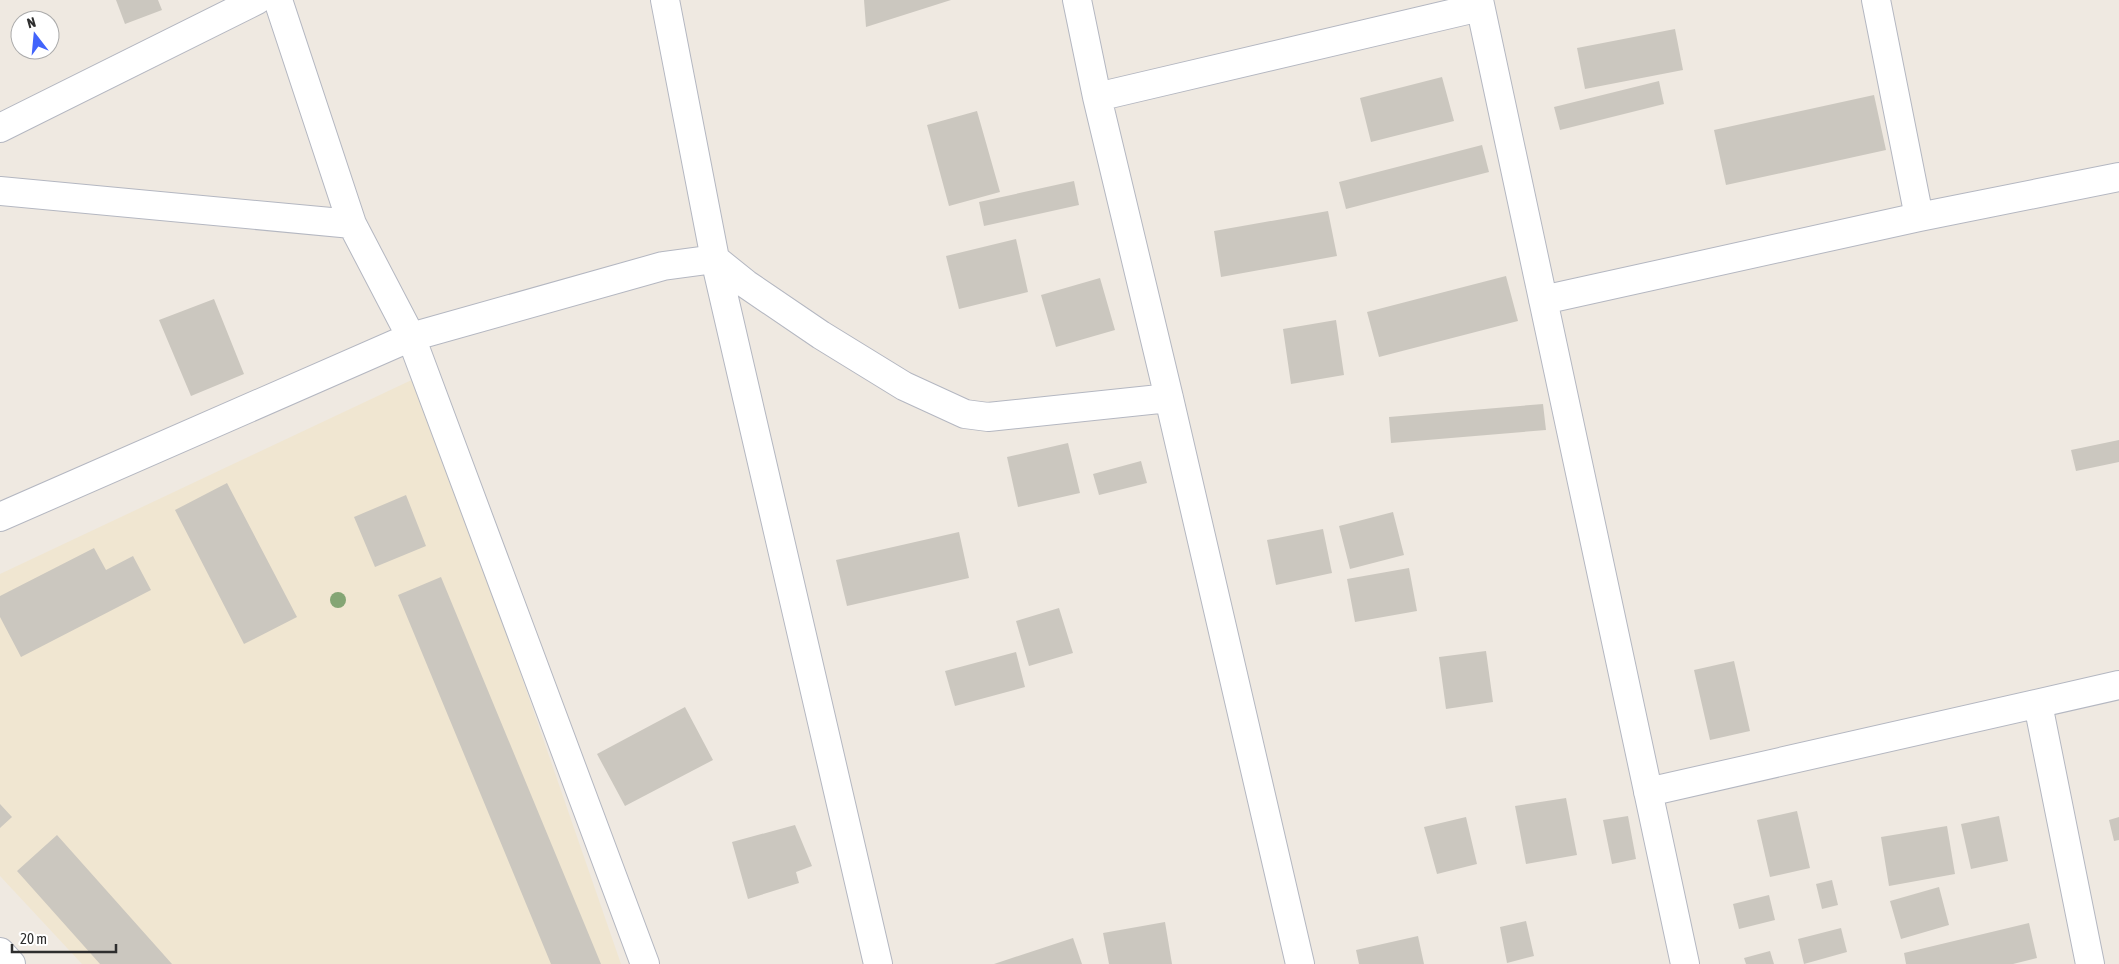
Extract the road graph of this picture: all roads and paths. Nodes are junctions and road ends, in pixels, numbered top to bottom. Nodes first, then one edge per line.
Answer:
1 (257, 0) edge
2 (278, 0) edge
3 (665, 0) edge
4 (1078, 0) edge
5 (1876, 0) edge
6 (1479, 4) edge
7 (1097, 97) junction
8 (0, 128) edge
9 (2119, 178) edge
10 (0, 191) edge
11 (1919, 217) junction
12 (352, 224) junction
13 (715, 259) junction
14 (1543, 300) junction
15 (411, 337) junction
16 (1169, 398) junction
17 (0, 517) edge
18 (2119, 685) edge
19 (2038, 704) junction
20 (1648, 792) junction
21 (0, 952) edge
22 (11, 964) edge
23 (645, 964) edge
24 (878, 964) edge
25 (1300, 964) edge
26 (1685, 964) edge
27 (2090, 964) edge

1 - 8 street
2 - 12 street
3 - 13 street
4 - 7 street
5 - 11 street
6 - 7 street
6 - 14 street
7 - 16 street
9 - 11 street
10 - 12 street
11 - 14 street
12 - 15 street
13 - 15 street
13 - 16 street
13 - 24 street
14 - 20 street
15 - 17 street
15 - 23 street
16 - 25 street
18 - 19 street
19 - 20 street
19 - 27 street
20 - 26 street
21 - 22 street

